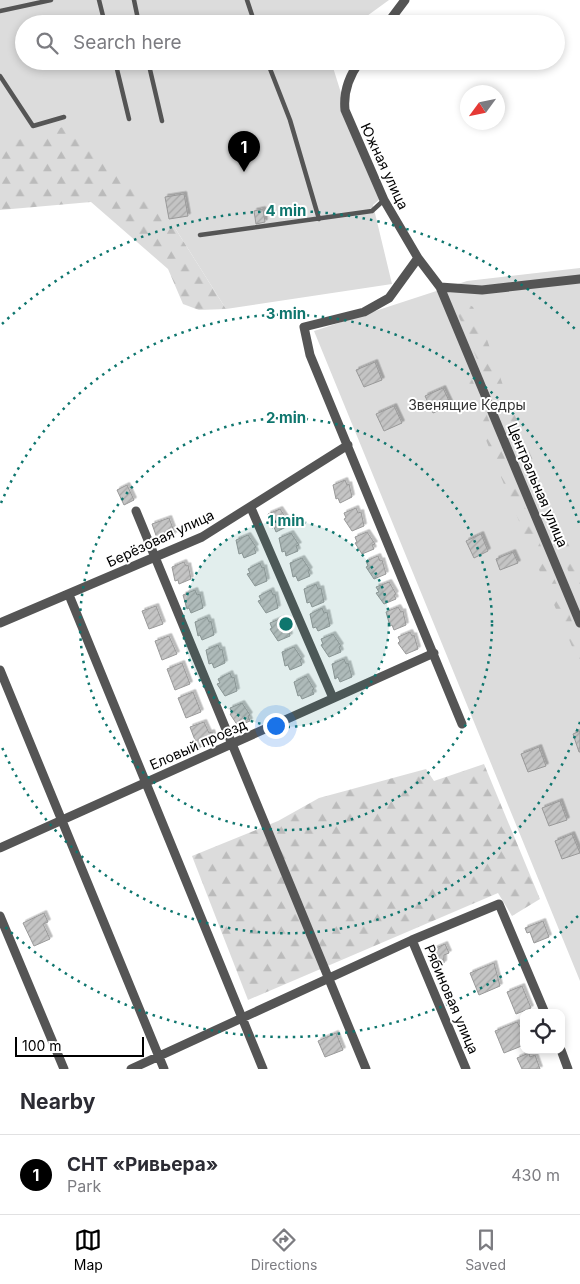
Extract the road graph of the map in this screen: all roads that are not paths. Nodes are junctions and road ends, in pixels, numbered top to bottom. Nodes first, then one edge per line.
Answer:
1 (51, 0) edge
2 (99, 0) edge
3 (134, 0) edge
4 (247, 0) edge
5 (404, 0) edge
6 (0, 11) edge
7 (103, 15) edge
8 (138, 15) edge
9 (252, 15) edge
10 (393, 15) edge
11 (117, 70) edge
12 (150, 70) edge
13 (271, 70) edge
14 (355, 70) edge
15 (1, 80) edge
16 (64, 117) dead end
17 (130, 119) dead end
18 (162, 121) dead end
19 (384, 200) junction
20 (319, 218) junction
21 (200, 235) dead end
22 (418, 258) junction
23 (432, 276) joint
24 (580, 279) edge
25 (440, 287) junction
26 (348, 445) junction
27 (251, 508) junction
28 (136, 511) dead end
29 (155, 558) junction
30 (69, 594) junction
31 (580, 622) edge
32 (0, 623) edge
33 (434, 653) junction
34 (0, 670) edge
35 (333, 698) junction
36 (462, 724) dead end
37 (231, 744) junction
38 (148, 782) junction
39 (61, 820) junction
40 (0, 848) edge
41 (0, 916) edge
42 (412, 940) junction
43 (329, 978) junction
44 (543, 1009) edge
45 (242, 1018) junction
46 (562, 1054) edge
47 (158, 1056) junction
48 (64, 1069) edge
49 (131, 1069) edge
50 (164, 1069) edge
51 (264, 1069) edge
52 (366, 1069) edge
53 (466, 1069) edge
54 (568, 1069) edge

1 - 6 lane
2 - 7 lane
3 - 8 lane
4 - 9 lane
5 - 10 street
11 - 17 lane
12 - 18 lane
13 - 20 lane
14 - 19 street, Южная улица
15 - 16 lane
19 - 20 lane
19 - 22 street, Южная улица
20 - 21 lane
22 - 23 street, Южная улица
22 - 26 street
23 - 25 street, Центральная улица
24 - 25 street
25 - 31 street, Центральная улица
26 - 27 street, Берёзовая улица
26 - 33 street
27 - 29 street, Берёзовая улица
27 - 35 street
28 - 29 street
29 - 30 street, Берёзовая улица
29 - 37 street
30 - 32 street, Берёзовая улица
30 - 38 street
33 - 35 street, Еловый проезд
33 - 36 street
34 - 39 street
35 - 37 street, Еловый проезд
37 - 38 street, Еловый проезд
37 - 43 street
38 - 39 street, Еловый проезд
38 - 45 street
39 - 40 street, Еловый проезд
39 - 47 street
41 - 48 street
42 - 43 street
42 - 44 street
42 - 53 street, Рябиновая улица
43 - 45 street
43 - 52 street
45 - 47 street
45 - 51 street
46 - 54 street
47 - 49 street
47 - 50 street

